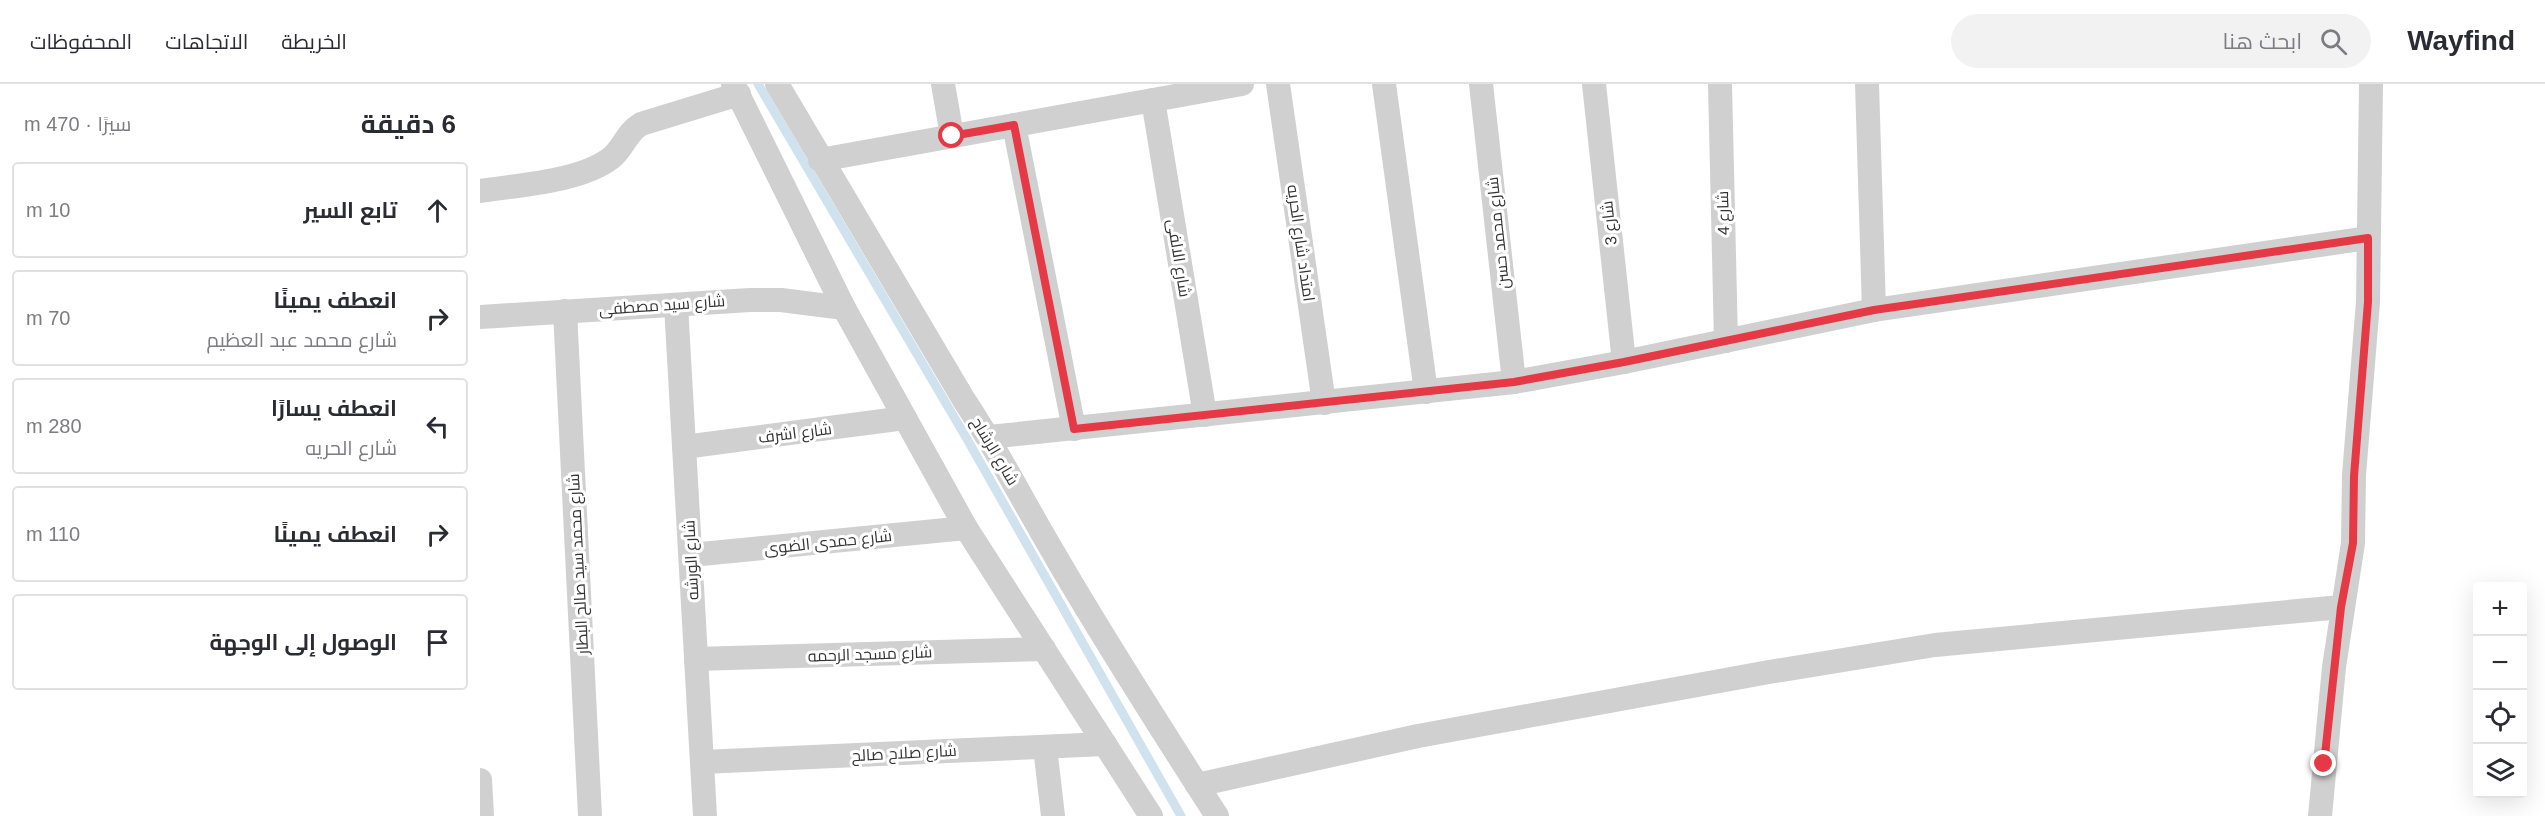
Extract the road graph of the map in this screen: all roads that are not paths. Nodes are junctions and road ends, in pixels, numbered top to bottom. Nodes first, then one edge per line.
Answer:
1 (777, 84) edge
2 (943, 84) edge
3 (1242, 84) edge
4 (1278, 84) edge
5 (1384, 84) edge
6 (1481, 84) edge
7 (1594, 84) edge
8 (1720, 84) edge
9 (1867, 84) edge
10 (2371, 84) edge
11 (736, 89) edge
12 (1153, 100) junction
13 (1014, 125) junction
14 (952, 136) junction
15 (820, 160) junction
16 (480, 191) edge
17 (2368, 238) junction
18 (676, 305) junction
19 (844, 308) junction
20 (1874, 310) junction
21 (565, 311) junction
22 (480, 317) edge
23 (1726, 341) junction
24 (1624, 362) junction
25 (1514, 382) junction
26 (1426, 392) junction
27 (1324, 403) junction
28 (1204, 415) junction
29 (905, 418) junction
30 (1074, 429) junction
31 (989, 437) junction
32 (684, 447) junction
33 (966, 528) junction
34 (691, 555) junction
35 (2341, 607) junction
36 (1044, 649) junction
37 (696, 659) junction
38 (1105, 744) junction
39 (1045, 747) junction
40 (702, 762) junction
41 (480, 780) edge
42 (1197, 785) junction
43 (483, 816) edge
44 (590, 816) edge
45 (705, 816) edge
46 (1053, 816) edge
47 (1151, 816) edge
48 (1217, 816) edge
49 (2320, 816) edge

1 - 15 street, شارع الرشاح
2 - 14 street
3 - 12 street
4 - 27 street, امتداد شارع الحريه
5 - 26 street
6 - 25 street, شارع محمد حسن
7 - 24 street, شارع 3
8 - 23 street, شارع 4
9 - 20 street
10 - 17 street
11 - 16 street
11 - 19 street
12 - 13 street
12 - 28 street, شارع الالفى
13 - 14 street
13 - 30 street
14 - 15 street
15 - 31 street, شارع الرشاح
17 - 20 street
17 - 35 street
18 - 19 street, شارع سيد مصطفى
18 - 21 street, شارع سيد مصطفى
18 - 32 street, شارع الورشه
19 - 29 street
20 - 23 street
21 - 22 street, شارع سيد مصطفى
21 - 44 street, شارع محمد سيد صالح البطار
23 - 24 street
24 - 25 street
25 - 26 street
26 - 27 street
27 - 28 street
28 - 30 street
29 - 32 street, شارع اشرف
29 - 33 street
30 - 31 street
31 - 42 street, شارع الرشاح
32 - 34 street, شارع الورشه
33 - 34 street, شارع حمدى الضوى
33 - 36 street
34 - 37 street, شارع الورشه
35 - 42 street
35 - 49 street
36 - 37 street, شارع مسجد الرحمه
36 - 38 street
37 - 40 street, شارع الورشه
38 - 39 street, شارع صلاح صالح
38 - 47 street
39 - 40 street, شارع صلاح صالح
39 - 46 street
40 - 45 street, شارع الورشه
41 - 43 street
42 - 48 street, شارع الرشاح

